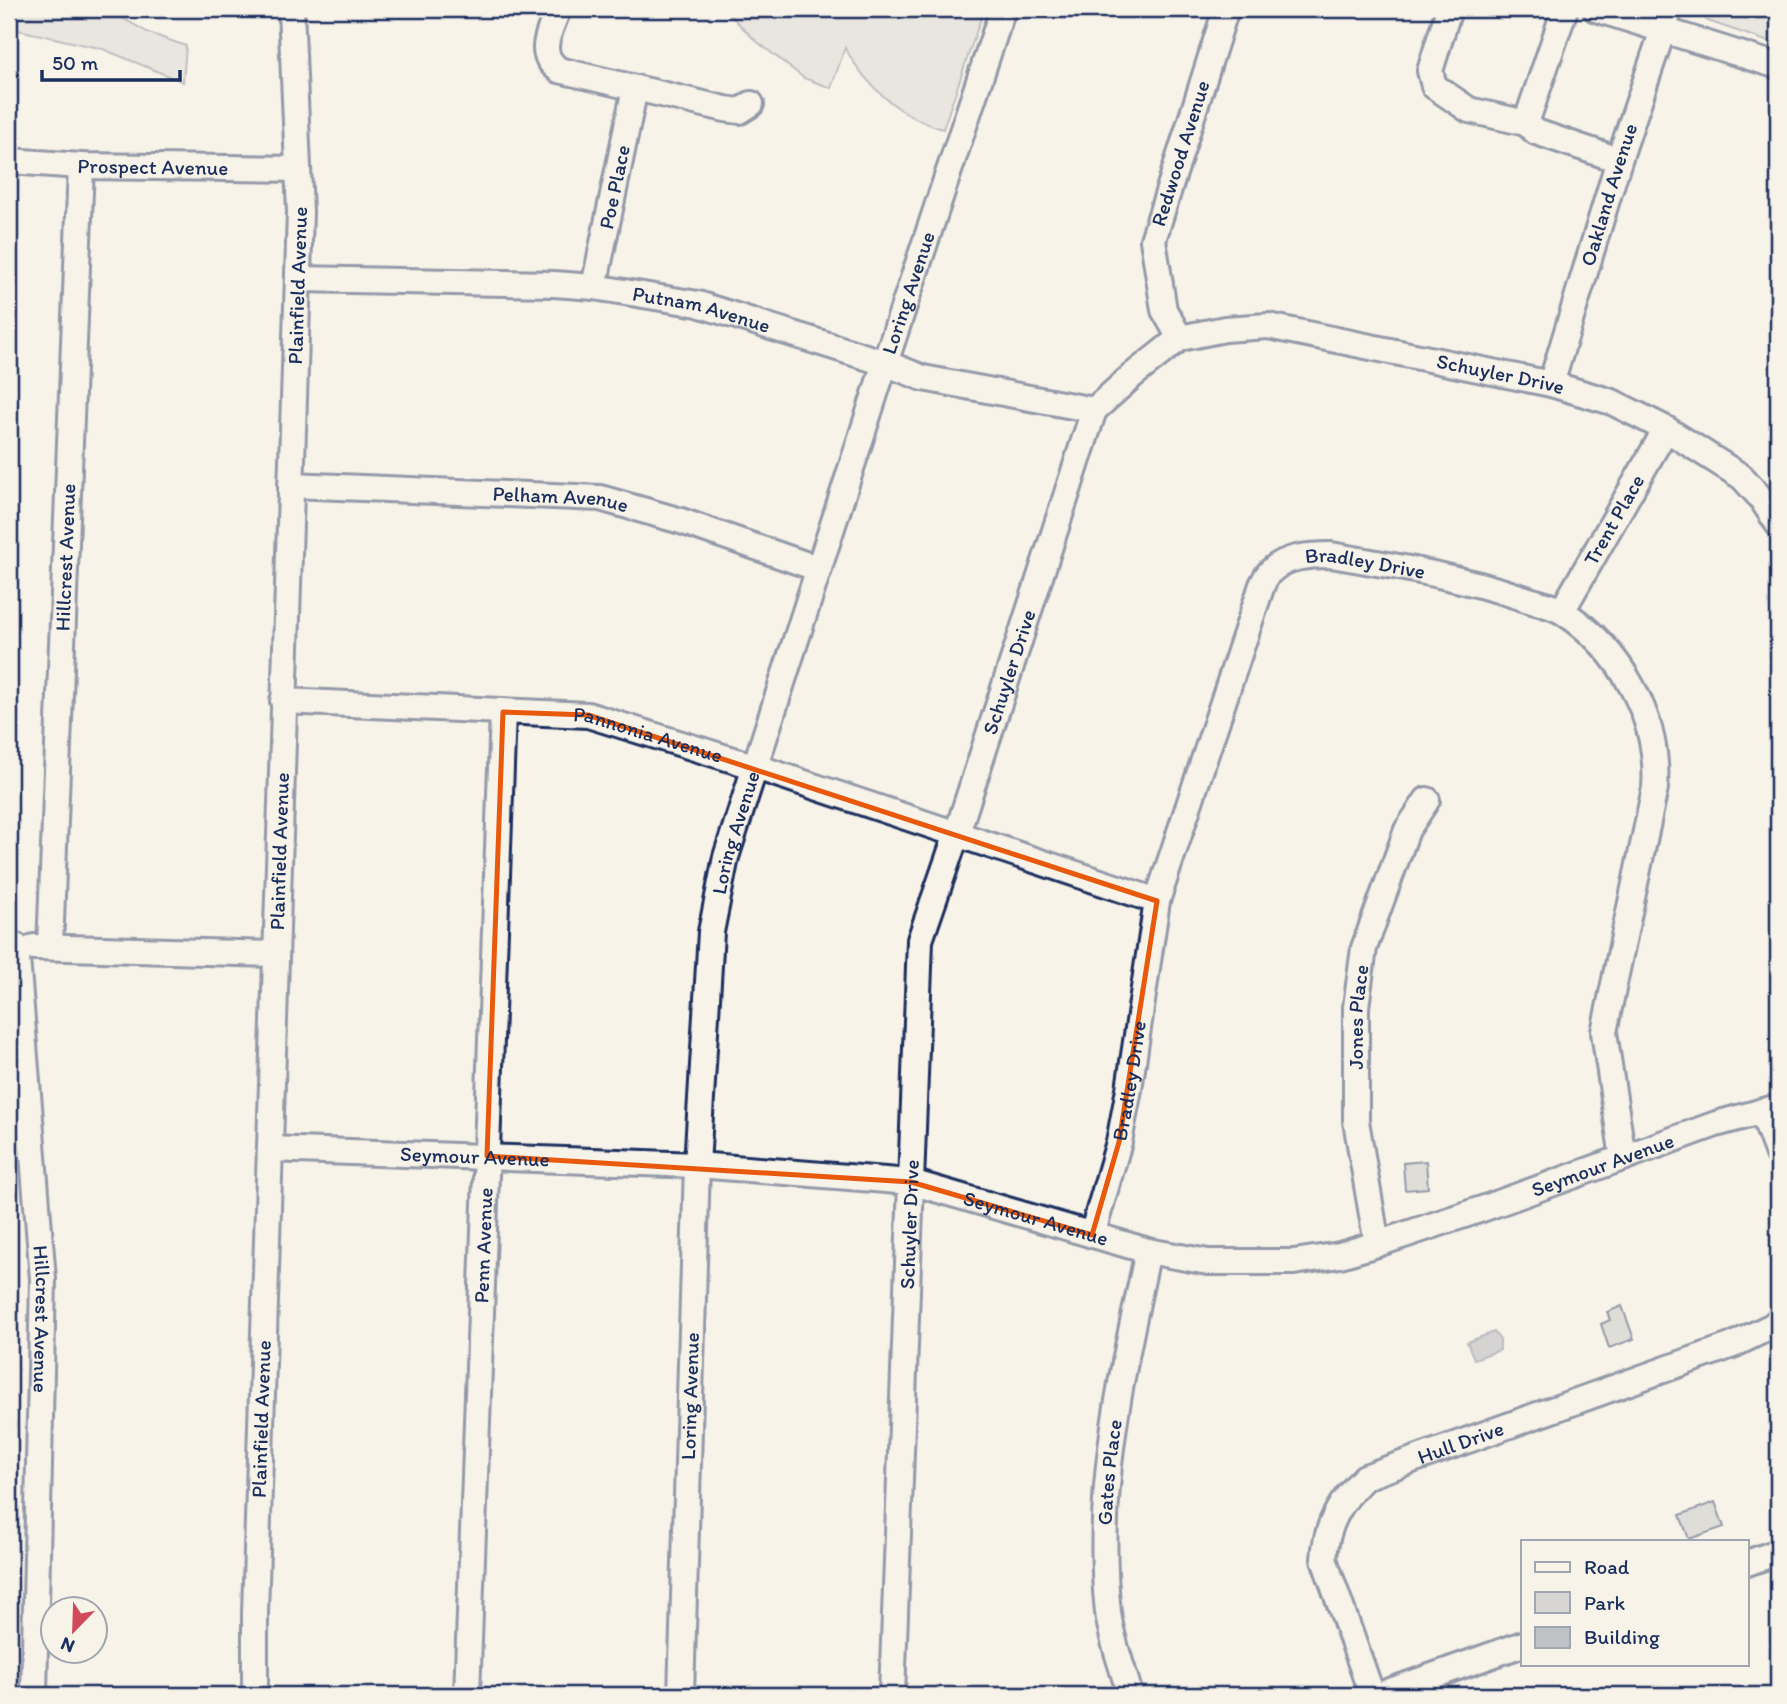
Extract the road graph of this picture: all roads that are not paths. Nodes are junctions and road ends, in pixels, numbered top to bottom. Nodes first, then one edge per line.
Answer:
1 (291, 9) edge
2 (558, 9) edge
3 (1003, 9) edge
4 (1226, 9) edge
5 (1449, 9) edge
6 (1565, 9) edge
7 (1596, 9) edge
8 (1666, 20) edge
9 (1778, 66) edge
10 (635, 88) junction
11 (751, 104) dead end
12 (1526, 123) junction
13 (1619, 160) junction
14 (9, 161) edge
15 (81, 166) junction
16 (298, 169) junction
17 (298, 279) junction
18 (594, 287) junction
19 (1180, 338) junction
20 (885, 363) junction
21 (1550, 384) junction
22 (1094, 410) junction
23 (1666, 429) junction
24 (291, 485) junction
25 (1770, 492) edge
26 (1778, 524) edge
27 (819, 569) junction
28 (1562, 611) junction
29 (283, 701) junction
30 (503, 712) junction
31 (756, 767) junction
32 (1427, 800) dead end
33 (957, 833) junction
34 (1157, 901) junction
35 (12, 946) edge
36 (50, 947) junction
37 (276, 954) junction
38 (1770, 1109) edge
39 (270, 1149) junction
40 (1778, 1154) edge
41 (487, 1156) junction
42 (1623, 1158) junction
43 (697, 1165) junction
44 (911, 1182) junction
45 (1092, 1235) junction
46 (1377, 1244) junction
47 (1148, 1251) junction
48 (1778, 1321) edge
49 (1778, 1552) edge
50 (1748, 1563) edge
51 (1521, 1645) edge
52 (34, 1695) edge
53 (255, 1695) edge
54 (467, 1695) edge
55 (681, 1695) edge
56 (892, 1695) edge
57 (1130, 1695) edge
58 (1372, 1695) edge
59 (1379, 1695) edge

1 - 16 street, Plainfield Avenue
2 - 10 street
3 - 20 street, Loring Avenue
4 - 19 street, Redwood Avenue
5 - 12 street
6 - 12 street
7 - 8 street
8 - 9 street
8 - 13 street, Oakland Avenue
10 - 11 street
10 - 18 street, Poe Place
12 - 13 street
13 - 21 street, Oakland Avenue
14 - 15 street, Prospect Avenue
15 - 16 street, Prospect Avenue
15 - 36 street, Hillcrest Avenue
16 - 17 street, Plainfield Avenue
17 - 18 street, Putnam Avenue
17 - 24 street, Plainfield Avenue
18 - 20 street, Putnam Avenue
19 - 21 street, Schuyler Drive
19 - 22 street, Schuyler Drive
20 - 22 street, Putnam Avenue
20 - 27 street, Loring Avenue
21 - 23 street, Schuyler Drive
22 - 33 street, Schuyler Drive
23 - 25 street, Schuyler Drive
23 - 28 street, Trent Place
24 - 27 street, Pelham Avenue
24 - 29 street, Plainfield Avenue
25 - 26 street, Schuyler Drive
27 - 31 street, Loring Avenue
28 - 34 street, Bradley Drive
28 - 42 street, Bradley Drive
29 - 30 street, Pannonia Avenue
29 - 37 street, Plainfield Avenue
30 - 31 street, Pannonia Avenue
30 - 41 street, Penn Avenue
31 - 33 street, Pannonia Avenue
31 - 43 street, Loring Avenue
32 - 46 street, Jones Place
33 - 34 street, Pannonia Avenue
33 - 44 street, Schuyler Drive
34 - 45 street, Bradley Drive
35 - 36 street
35 - 52 street, Hillcrest Avenue
36 - 37 street
37 - 39 street, Plainfield Avenue
38 - 40 street
38 - 42 street, Seymour Avenue
39 - 41 street, Seymour Avenue
39 - 53 street, Plainfield Avenue
41 - 43 street, Seymour Avenue
41 - 54 street, Penn Avenue
42 - 46 street, Seymour Avenue
43 - 44 street, Seymour Avenue
43 - 55 street, Loring Avenue
44 - 45 street, Seymour Avenue
44 - 56 street, Schuyler Drive
45 - 47 street, Seymour Avenue
46 - 47 street, Seymour Avenue
47 - 57 street, Gates Place
48 - 58 street, Hull Drive
49 - 50 street
51 - 59 street

